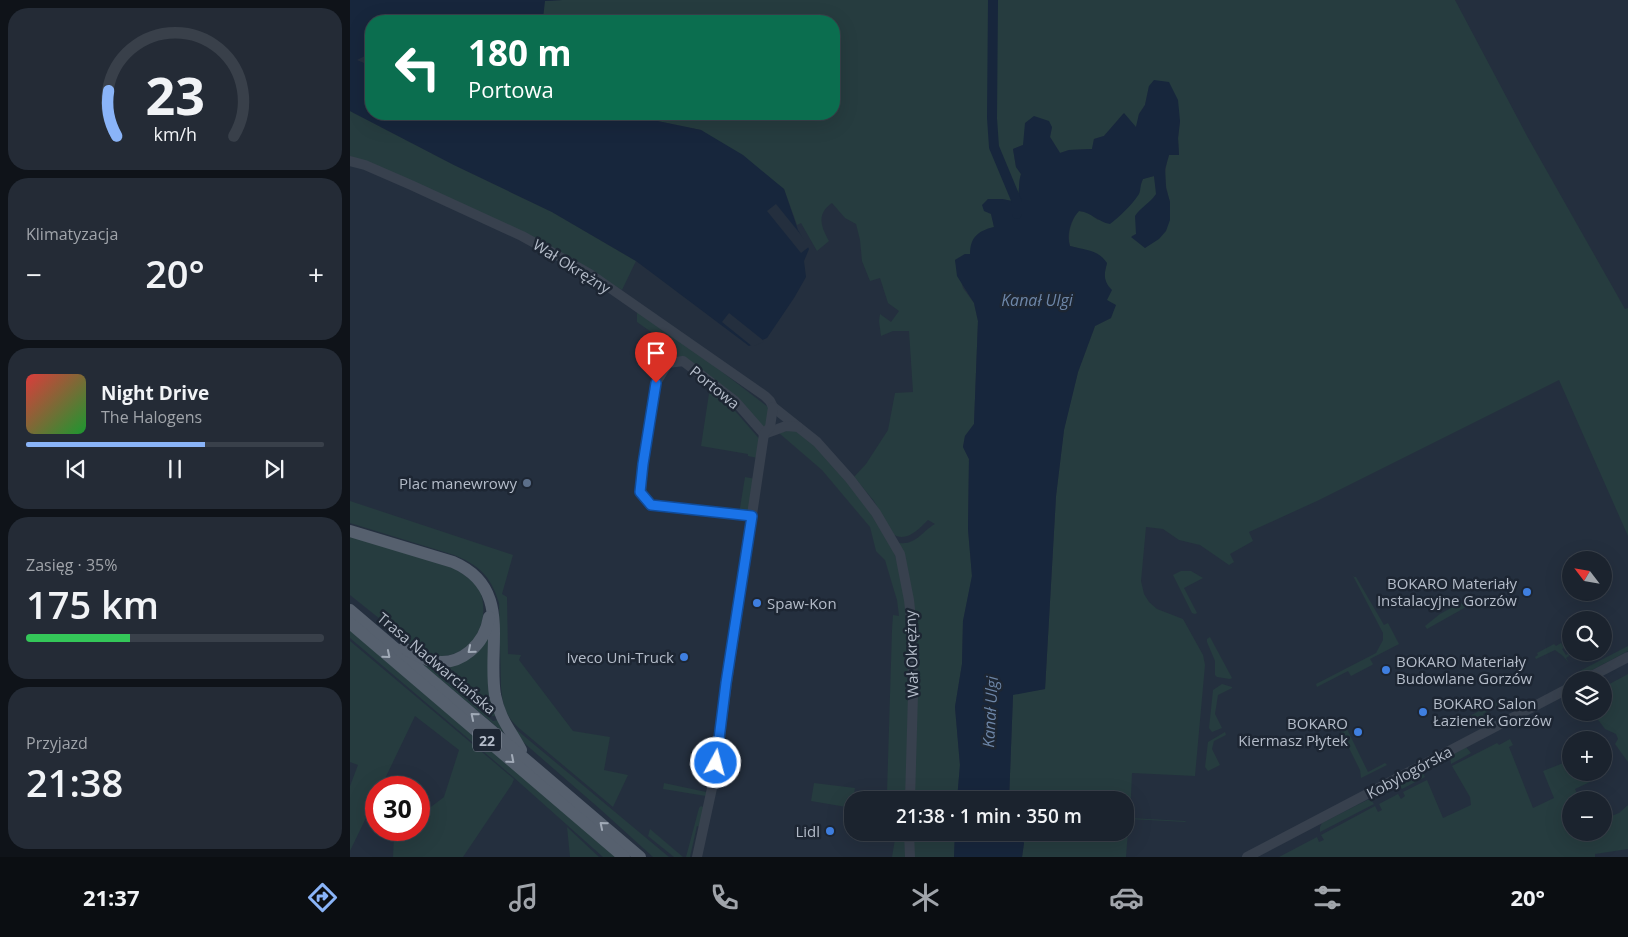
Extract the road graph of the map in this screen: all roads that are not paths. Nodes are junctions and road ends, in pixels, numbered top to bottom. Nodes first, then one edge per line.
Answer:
1 (350, 161) edge
2 (772, 407) junction
3 (798, 427) junction
4 (764, 434) junction
5 (752, 516) junction
6 (350, 530) edge
7 (491, 607) junction
8 (350, 610) edge
9 (350, 623) edge
10 (368, 625) junction
11 (1628, 657) edge
12 (1601, 671) edge
13 (1562, 692) edge
14 (525, 759) junction
15 (910, 791) edge
16 (909, 841) edge
17 (624, 857) edge
18 (640, 857) edge
19 (699, 857) edge
20 (910, 857) edge
21 (1247, 857) edge

1 - 2 street, Wał Okrężny
2 - 3 street, Wał Okrężny
2 - 4 street
3 - 4 street
3 - 15 street, Wał Okrężny
4 - 5 street
4 - 5 street, Portowa
5 - 19 street
6 - 7 main road
7 -> 10 main road
7 - 14 main road
8 - 10 main road, Trasa Nadwarciańska / 22
9 -> 17 main road, Trasa Nadwarciańska / 22
14 -> 10 main road, Trasa Nadwarciańska / 22
11 - 12 street
13 - 21 street, Kobylogórska
18 -> 14 main road, Trasa Nadwarciańska / 22
16 - 20 street

